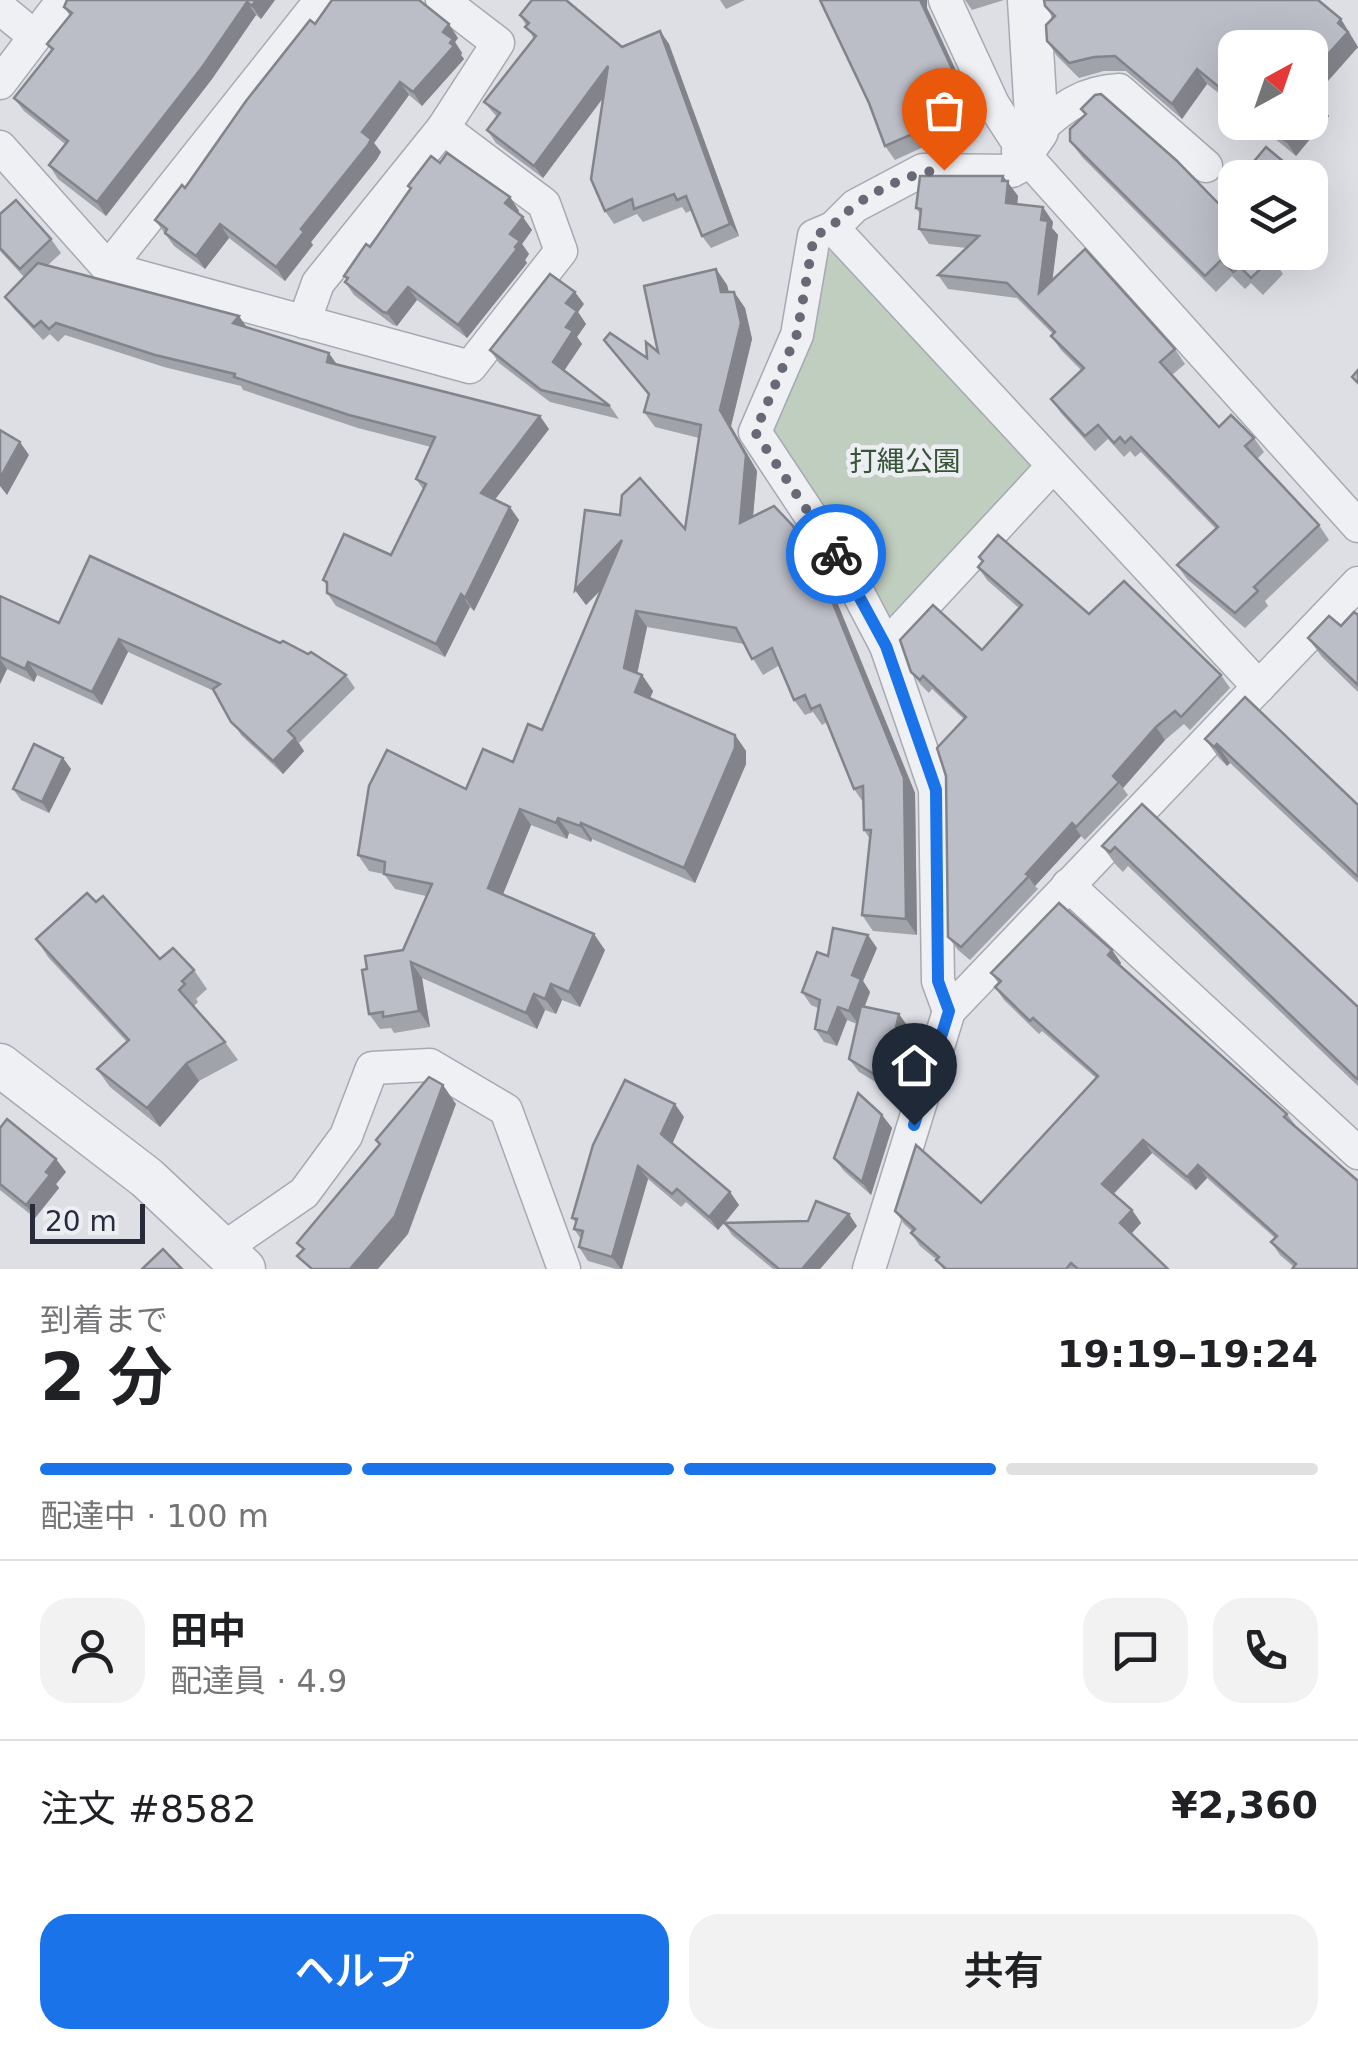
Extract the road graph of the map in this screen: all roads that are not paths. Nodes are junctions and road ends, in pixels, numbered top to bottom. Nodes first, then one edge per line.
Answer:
1 (64, 0) edge
2 (321, 0) edge
3 (442, 0) edge
4 (944, 0) edge
5 (1029, 0) edge
6 (0, 8) edge
7 (34, 36) junction
8 (0, 83) edge
9 (443, 128) junction
10 (0, 147) edge
11 (1030, 147) junction
12 (1206, 166) dead end
13 (833, 228) junction
14 (108, 268) junction
15 (304, 322) junction
16 (1052, 467) junction
17 (1358, 526) edge
18 (1358, 583) edge
19 (886, 646) junction
20 (1258, 687) junction
21 (1068, 885) junction
22 (949, 1011) junction
23 (0, 1065) edge
24 (1358, 1153) edge
25 (234, 1258) edge
26 (564, 1269) edge
27 (869, 1269) edge

1 - 7 street
2 - 14 street
3 - 9 street
4 - 11 street
5 - 11 street
6 - 7 street
7 - 8 street
9 - 15 street
9 - 15 street
10 - 14 street
11 - 12 street
11 - 13 street
11 - 17 street
13 - 16 street
13 - 19 street
14 - 15 street
16 - 19 street
16 - 20 street
18 - 20 street
19 - 22 street
20 - 21 street
21 - 22 street
21 - 24 street
22 - 27 street
23 - 25 street
25 - 26 street

